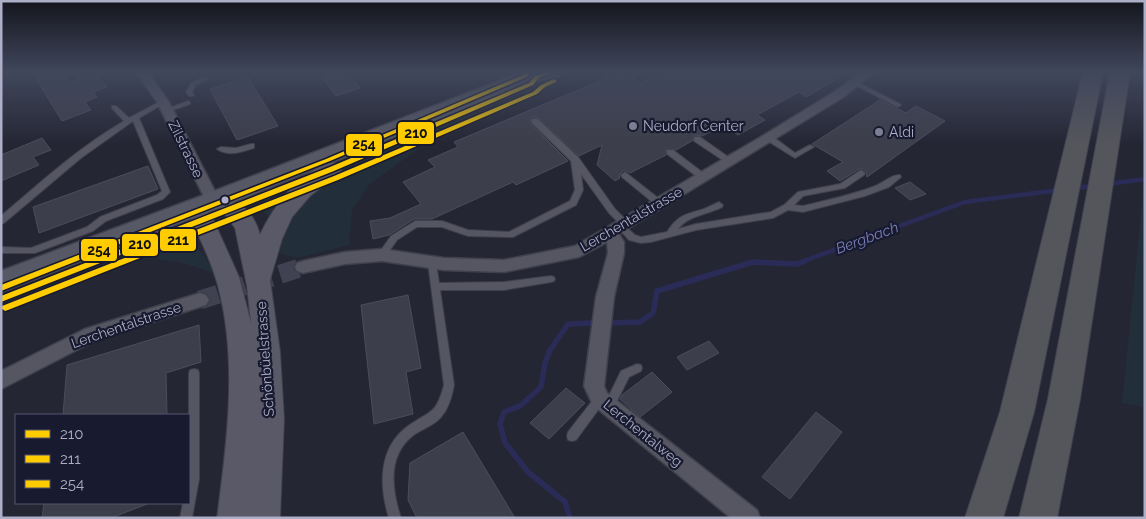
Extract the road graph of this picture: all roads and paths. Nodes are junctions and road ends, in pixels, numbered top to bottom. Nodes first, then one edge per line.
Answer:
1 (158, 96) edge
2 (479, 96) edge
3 (502, 96) edge
4 (831, 96) edge
5 (889, 96) edge
6 (1088, 96) edge
7 (1116, 96) edge
8 (188, 103) dead end
9 (898, 104) dead end
10 (165, 106) junction
11 (114, 107) dead end
12 (131, 119) junction
13 (535, 121) dead end
14 (769, 138) junction
15 (697, 139) dead end
16 (251, 146) dead end
17 (810, 147) dead end
18 (221, 149) dead end
19 (670, 152) dead end
20 (575, 159) junction
21 (730, 161) junction
22 (332, 168) junction
23 (861, 173) dead end
24 (626, 175) dead end
25 (703, 177) junction
26 (897, 178) dead end
27 (659, 204) junction
28 (718, 205) dead end
29 (787, 207) junction
30 (215, 210) junction
31 (1, 221) edge
32 (619, 228) junction
33 (671, 232) junction
34 (1, 250) edge
35 (382, 255) junction
36 (432, 263) junction
37 (303, 267) tunnel mouth
38 (551, 279) dead end
39 (1, 282) edge
40 (259, 286) junction
41 (435, 287) junction
42 (1, 299) edge
43 (200, 300) tunnel mouth
44 (637, 368) dead end
45 (194, 373) dead end
46 (1, 381) edge
47 (604, 403) junction
48 (572, 436) dead end
49 (1006, 452) junction
50 (190, 496) edge
51 (189, 504) edge
52 (186, 518) edge
53 (233, 518) edge
54 (264, 518) edge
55 (396, 518) edge
56 (750, 518) edge
57 (972, 518) edge
58 (984, 518) edge
59 (1038, 518) edge

1 - 10 street, Zilstrasse
2 - 30 main road
3 - 22 main road
4 - 14 street, Lerchentalstrasse
5 - 9 lane
6 - 49 highway
7 - 59 highway
8 - 10 lane
10 - 12 lane
10 - 30 street, Zilstrasse
11 - 12 lane
12 - 31 lane
12 - 34 lane
13 - 20 lane
14 - 17 lane
14 - 21 street, Lerchentalstrasse
15 - 21 lane
16 - 18 lane
19 - 25 lane
20 - 32 lane
20 - 35 lane
21 - 25 street, Lerchentalstrasse
22 - 30 main road
22 - 40 main road
23 - 29 lane
24 - 27 lane
25 - 27 street, Lerchentalstrasse
26 - 29 lane
27 - 32 street, Lerchentalstrasse
28 - 33 lane
29 - 33 lane
30 - 39 main road
30 - 40 main road, Schönbüelstrasse
30 - 42 main road
30 - 53 main road, Schönbüelstrasse
32 - 33 lane
32 - 36 street, Lerchentalstrasse
32 - 47 street, Lerchentalweg
35 - 36 street, Lerchentalstrasse
35 - 37 street, Lerchentalstrasse
36 - 41 lane
38 - 41 lane
40 - 54 main road, Schönbüelstrasse
41 - 55 lane
43 - 46 street, Lerchentalstrasse
44 - 47 lane
45 - 50 lane
47 - 48 lane
47 - 56 street, Lerchentalweg
49 - 57 highway
49 - 58 highway
51 - 52 lane

